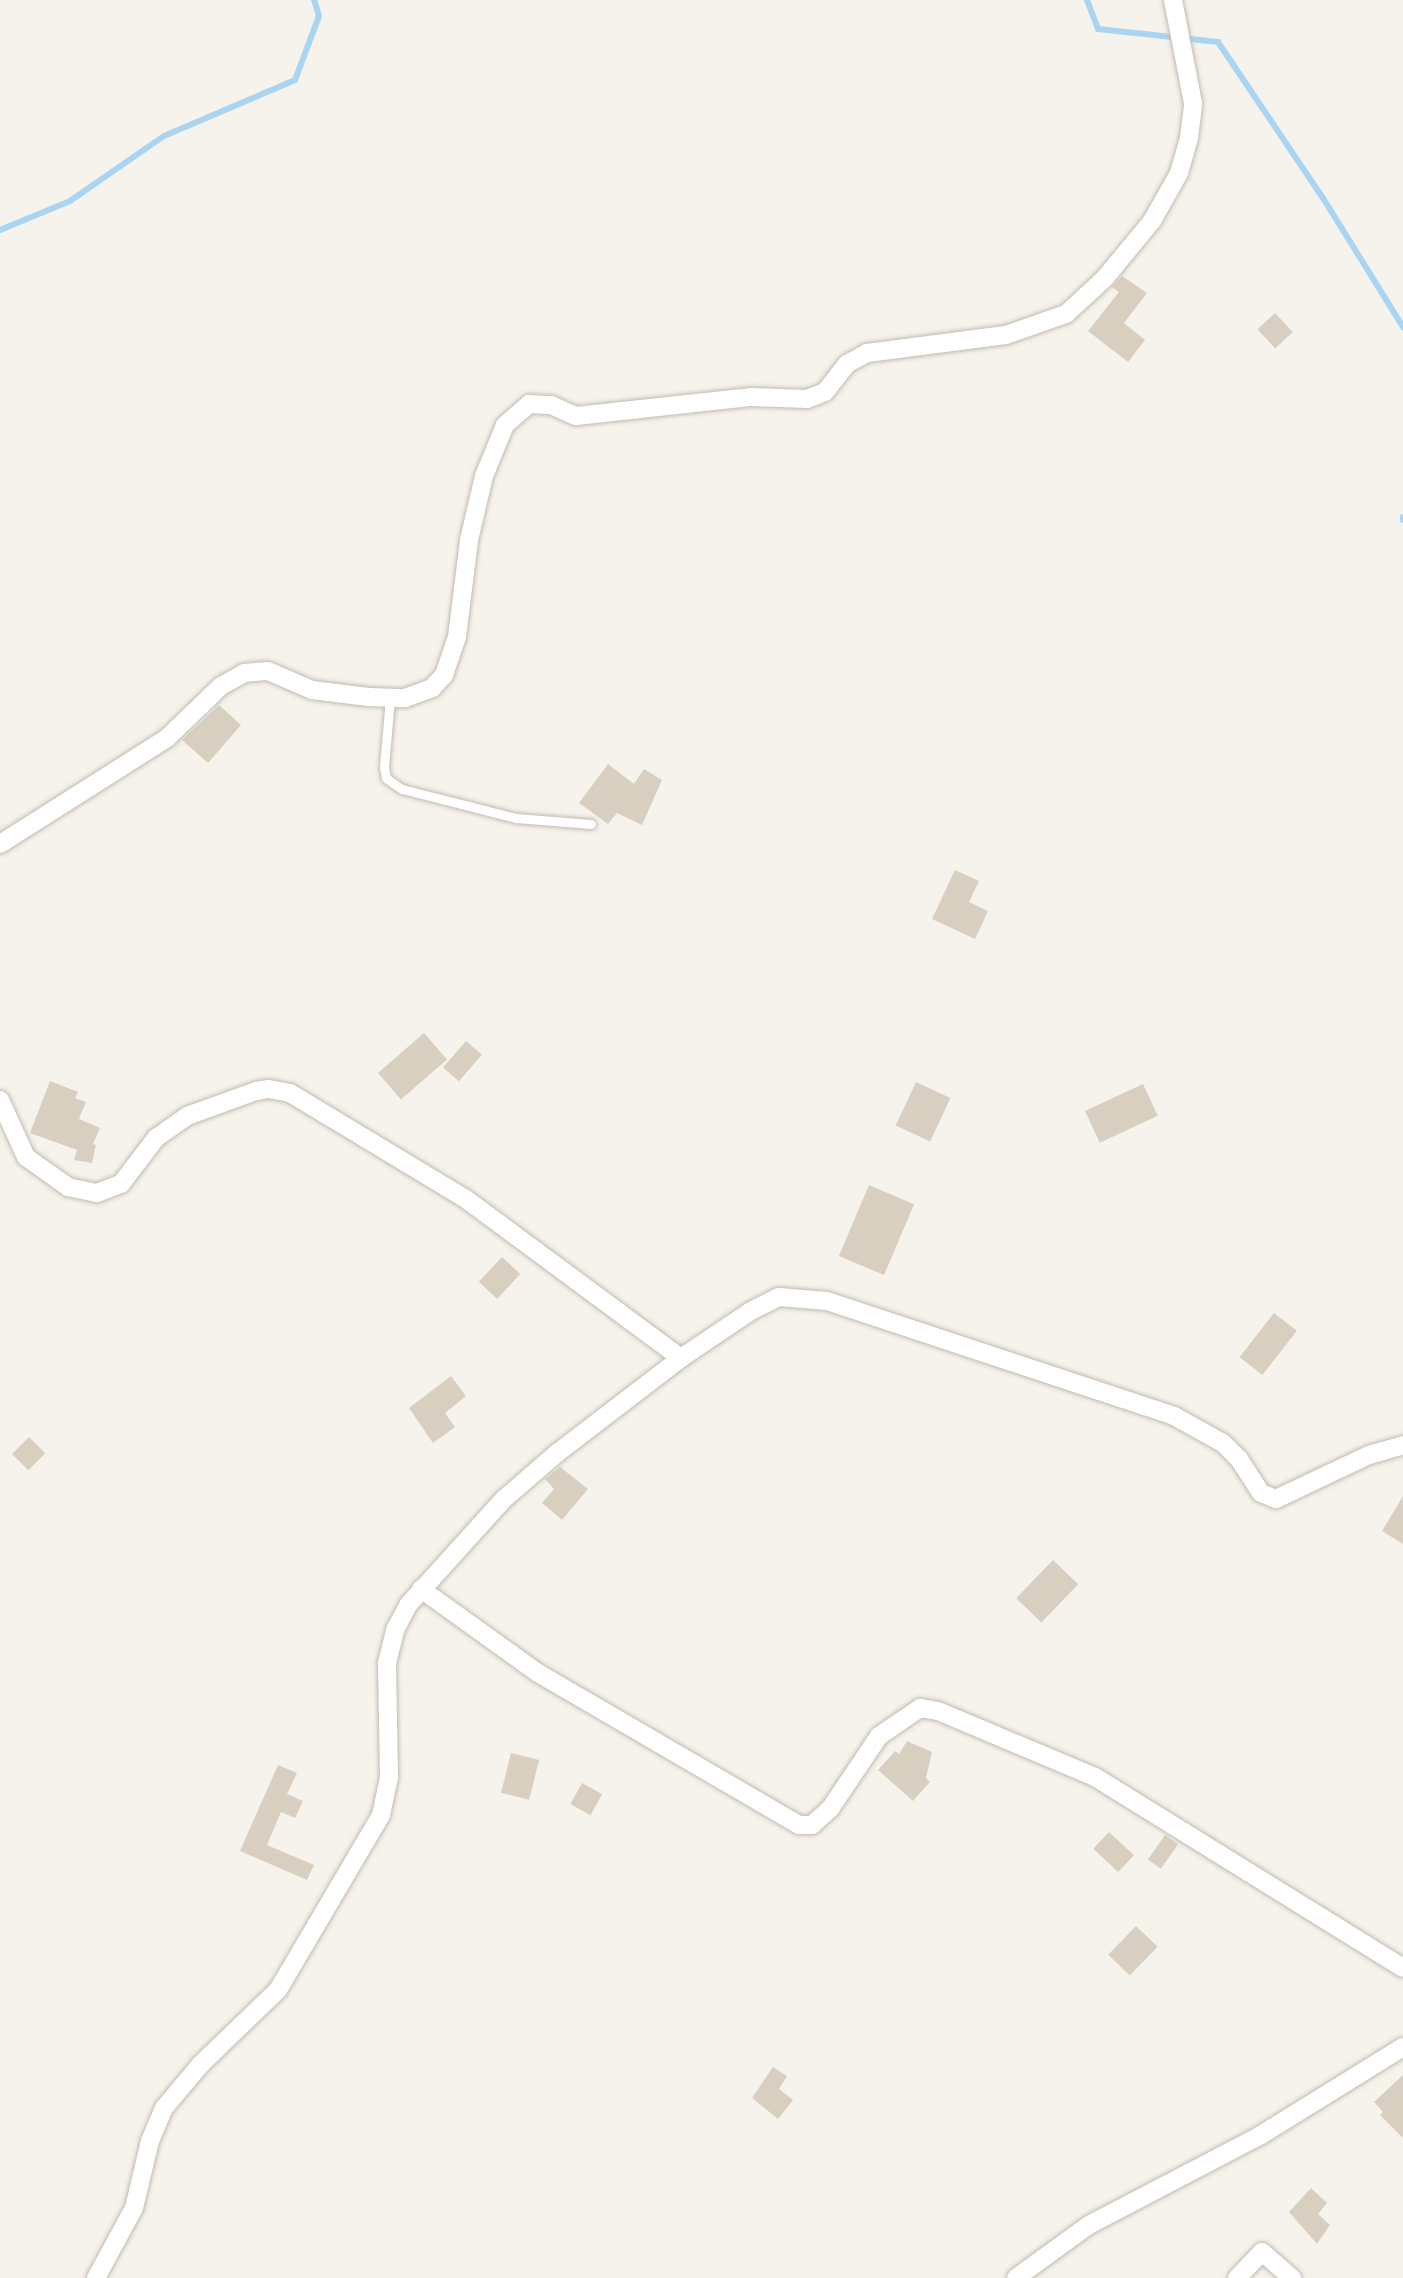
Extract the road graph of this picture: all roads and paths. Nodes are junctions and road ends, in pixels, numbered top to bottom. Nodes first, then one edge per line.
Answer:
1 (1173, 7) edge
2 (390, 698) junction
3 (591, 824) dead end
4 (0, 844) edge
5 (0, 1100) edge
6 (681, 1358) junction
7 (1403, 1445) edge
8 (421, 1589) junction
9 (1403, 1968) edge
10 (1403, 2047) edge
11 (96, 2278) edge
12 (1016, 2278) edge
13 (1237, 2278) edge
14 (1292, 2278) edge

1 - 2 street
2 - 3 lane
2 - 4 street
5 - 6 street
6 - 7 street
6 - 8 street
8 - 9 street
8 - 11 street
10 - 12 street
13 - 14 street

